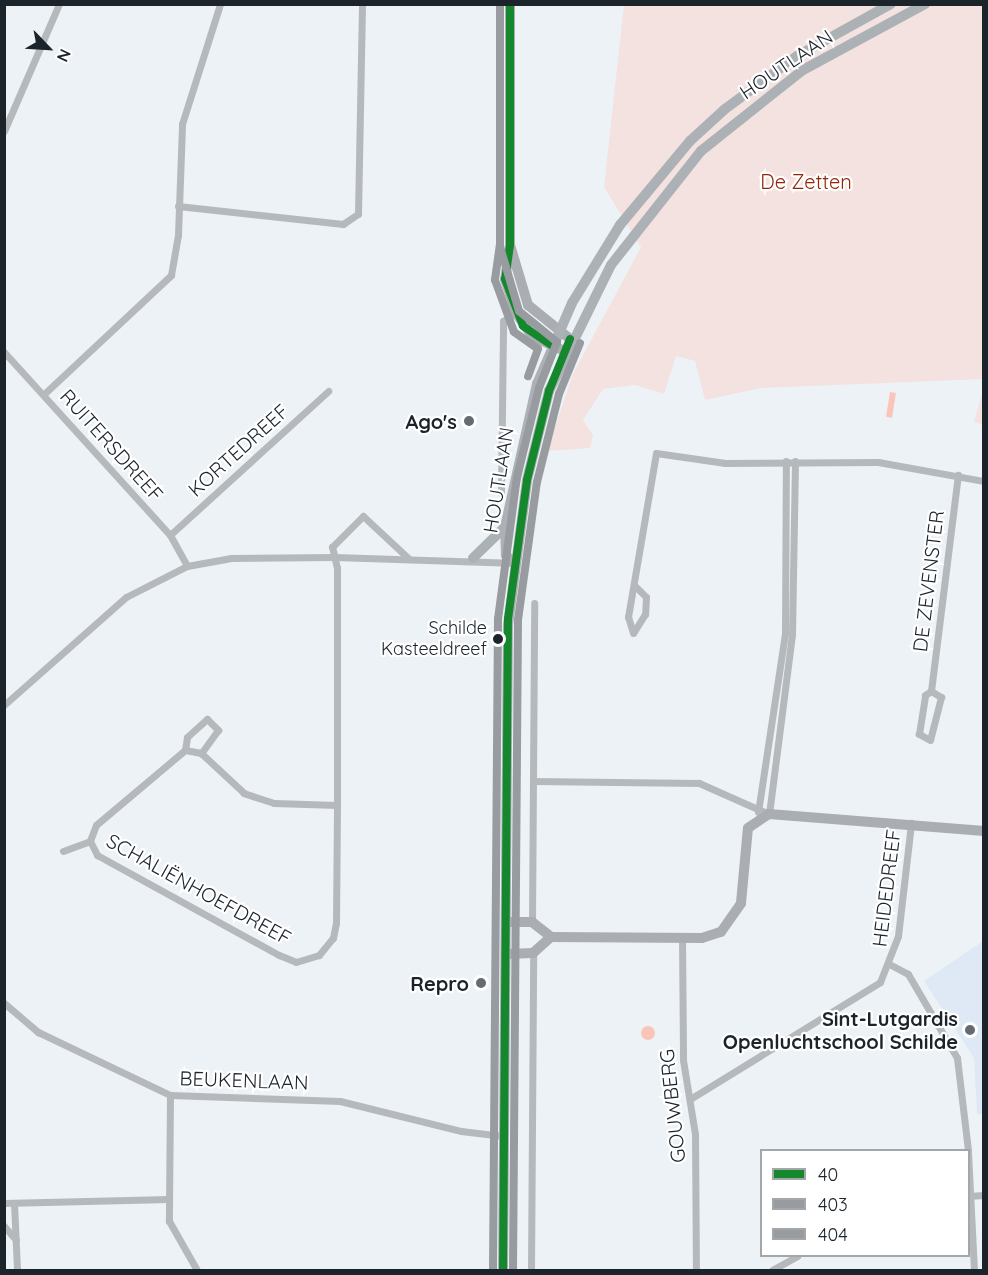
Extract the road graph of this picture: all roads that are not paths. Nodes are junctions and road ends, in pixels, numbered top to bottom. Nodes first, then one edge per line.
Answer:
1 (59, 4) edge
2 (220, 4) edge
3 (363, 4) edge
4 (510, 4) edge
5 (891, 4) edge
6 (925, 4) edge
7 (4, 131) edge
8 (178, 206) junction
9 (510, 245) junction
10 (528, 305) junction
11 (516, 313) junction
12 (557, 333) junction
13 (570, 339) junction
14 (551, 345) junction
15 (564, 351) junction
16 (4, 352) edge
17 (328, 391) dead end
18 (44, 394) junction
19 (786, 461) junction
20 (795, 461) junction
21 (958, 475) junction
22 (984, 482) edge
23 (501, 493) dead end
24 (506, 527) junction
25 (170, 534) junction
26 (791, 550) junction
27 (334, 557) junction
28 (408, 558) junction
29 (474, 558) junction
30 (513, 563) junction
31 (187, 566) junction
32 (636, 587) junction
33 (534, 603) dead end
34 (931, 691) junction
35 (4, 705) edge
36 (185, 750) junction
37 (201, 753) junction
38 (533, 781) junction
39 (337, 805) junction
40 (763, 813) junction
41 (911, 822) junction
42 (984, 831) edge
43 (90, 841) junction
44 (63, 851) dead end
45 (507, 922) junction
46 (532, 922) junction
47 (551, 937) junction
48 (682, 938) junction
49 (533, 953) junction
50 (507, 954) junction
51 (891, 965) junction
52 (4, 1003) edge
53 (170, 1095) junction
54 (690, 1099) junction
55 (504, 1136) junction
56 (968, 1149) edge
57 (970, 1181) edge
58 (971, 1196) edge
59 (984, 1196) edge
60 (169, 1199) junction
61 (4, 1203) edge
62 (14, 1203) junction
63 (4, 1226) edge
64 (17, 1242) junction
65 (795, 1257) edge
66 (17, 1270) edge
67 (197, 1270) edge
68 (503, 1270) edge
69 (531, 1270) edge
70 (696, 1270) edge
71 (772, 1270) edge
72 (974, 1270) edge

1 - 7 street
2 - 8 street
3 - 8 street
4 - 9 street
5 - 12 main road, HOUTLAAN
6 - 13 main road, HOUTLAAN
8 - 18 street
9 - 10 street
9 - 11 street
10 - 11 street
10 - 12 street
11 - 14 street
11 - 23 street
12 - 13 street
12 - 14 main road, HOUTLAAN
13 - 15 main road, HOUTLAAN
14 - 15 street
14 - 24 main road, HOUTLAAN
15 - 30 main road, HOUTLAAN
16 - 18 street, RUITERSDREEF
17 - 25 street, KORTEDREEF
18 - 25 street, RUITERSDREEF
19 - 20 street
19 - 26 street
19 - 32 street
20 - 21 street
20 - 26 street
21 - 22 street
21 - 34 street, DE ZEVENSTER
24 - 29 main road
24 - 30 main road, HOUTLAAN
25 - 31 street, RUITERSDREEF
26 - 40 street
27 - 28 street
27 - 28 street
27 - 31 street
27 - 39 street, SCHALIËNHOEFDREEF
28 - 29 street
29 - 30 street
30 - 45 main road
31 - 35 street
32 - 32 street
33 - 38 street
34 - 34 street, DE ZEVENSTER
36 - 37 street
36 - 37 street, SCHALIËNHOEFDREEF
36 - 43 street, SCHALIËNHOEFDREEF
37 - 39 street
38 - 40 street
38 - 46 street
39 - 43 street, SCHALIËNHOEFDREEF
40 - 41 street
40 - 48 street
41 - 42 street
41 - 51 street, HEIDEDREEF
43 - 44 street, SCHALIËNHOEFDREEF
45 - 46 street
45 - 50 main road
46 - 47 street
47 - 48 street
47 - 49 street
48 - 54 street, GOUWBERG
49 - 50 street
49 - 69 street
50 - 55 main road
51 - 54 street
51 - 56 street, HEIDEDREEF
52 - 53 street, BEUKENLAAN
53 - 55 street, BEUKENLAAN
53 - 60 street
54 - 70 street, GOUWBERG
55 - 68 main road
57 - 58 street, HEIDEDREEF
58 - 59 street
58 - 72 street, HEIDEDREEF
60 - 62 street
60 - 67 street
61 - 62 street
62 - 64 street
63 - 64 street
64 - 66 street
65 - 71 street

